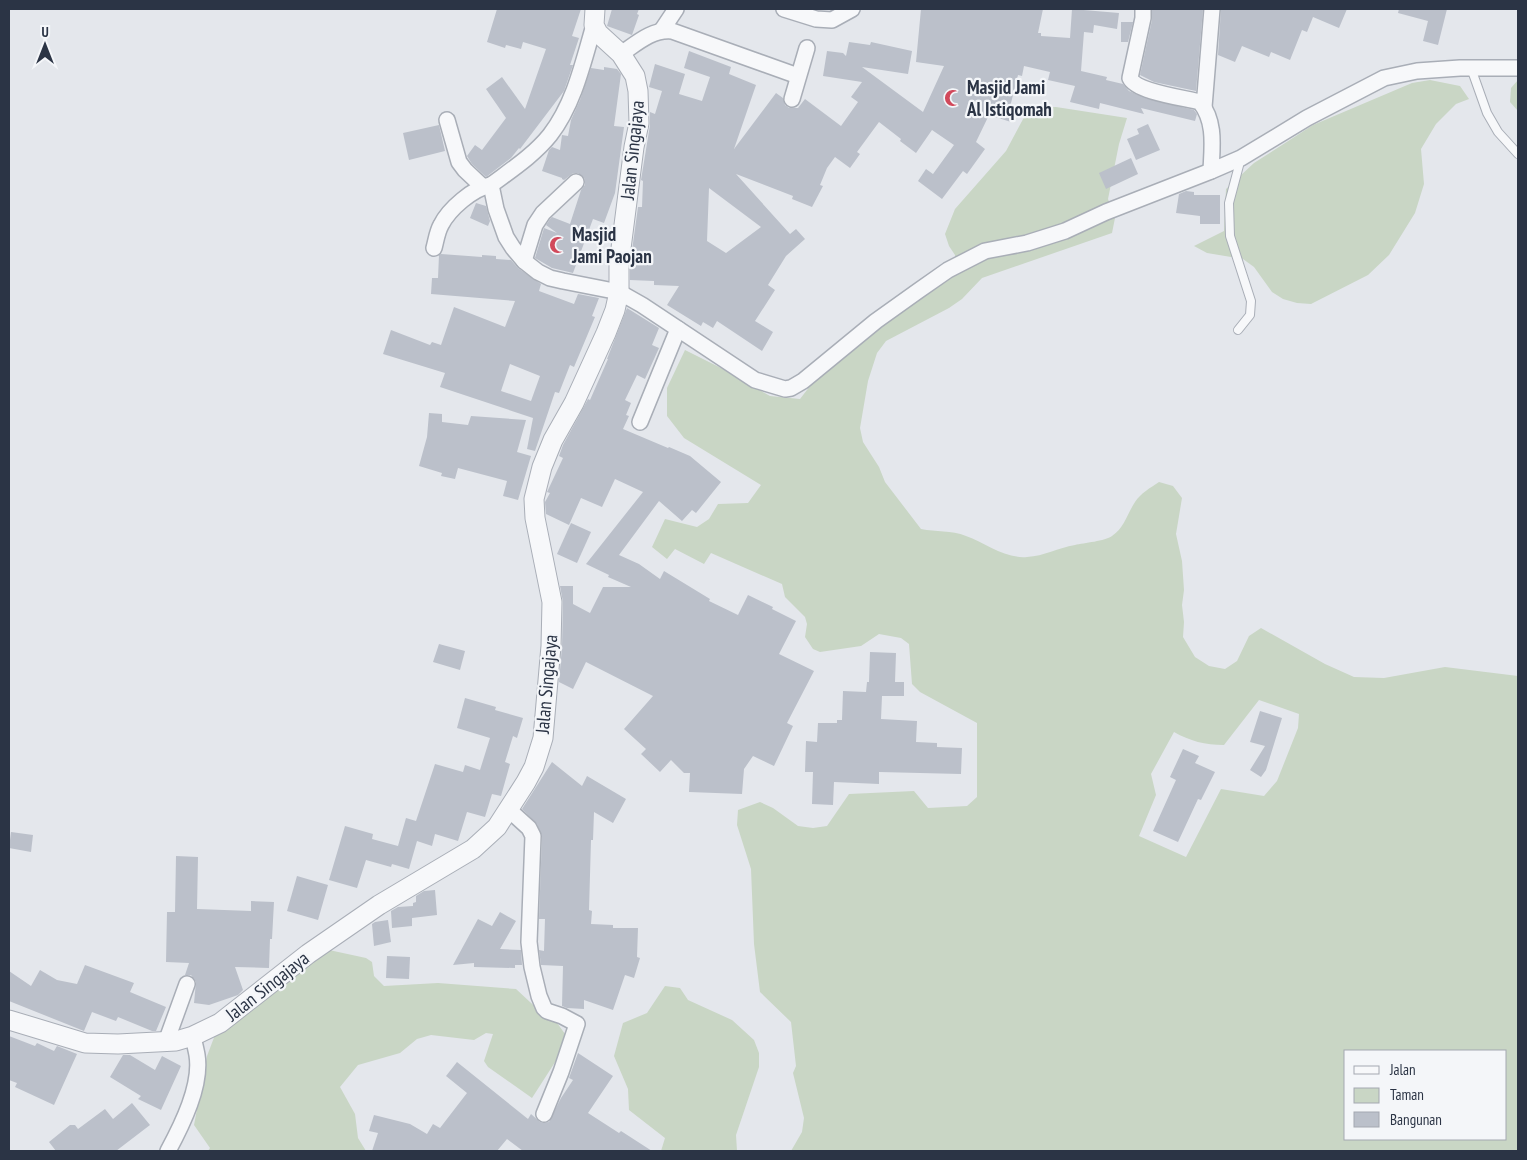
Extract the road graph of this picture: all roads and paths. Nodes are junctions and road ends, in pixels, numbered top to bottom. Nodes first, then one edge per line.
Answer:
1 (676, 9) edge
2 (784, 9) edge
3 (852, 9) edge
4 (1144, 9) edge
5 (1212, 9) edge
6 (594, 17) edge
7 (662, 30) junction
8 (807, 48) dead end
9 (621, 54) junction
10 (1472, 68) junction
11 (1518, 68) edge
12 (798, 76) junction
13 (792, 99) dead end
14 (1204, 107) junction
15 (447, 120) dead end
16 (1518, 154) edge
17 (1241, 158) junction
18 (1211, 171) junction
19 (576, 182) dead end
20 (487, 186) junction
21 (434, 248) dead end
22 (524, 261) junction
23 (619, 292) junction
24 (678, 329) junction
25 (1238, 330) dead end
26 (640, 422) dead end
27 (508, 809) junction
28 (187, 984) dead end
29 (9, 1020) edge
30 (192, 1036) junction
31 (166, 1042) junction
32 (544, 1114) dead end
33 (168, 1151) edge

1 - 7 street
2 - 3 street
4 - 14 street
5 - 14 street
6 - 9 street, Jalan Singajaya
6 - 20 street
7 - 9 street
7 - 12 street
8 - 12 street
9 - 23 street, Jalan Singajaya
10 - 11 street
10 - 16 lane
10 - 17 street
12 - 13 street
14 - 18 street
15 - 20 street
17 - 18 street
17 - 25 lane
18 - 24 street
19 - 22 street
20 - 21 street
20 - 22 street
22 - 23 street
23 - 24 street
23 - 27 street, Jalan Singajaya
24 - 26 street
27 - 30 street, Jalan Singajaya
27 - 32 street
28 - 31 street
29 - 31 street, Jalan Singajaya
30 - 31 street, Jalan Singajaya
30 - 33 street

